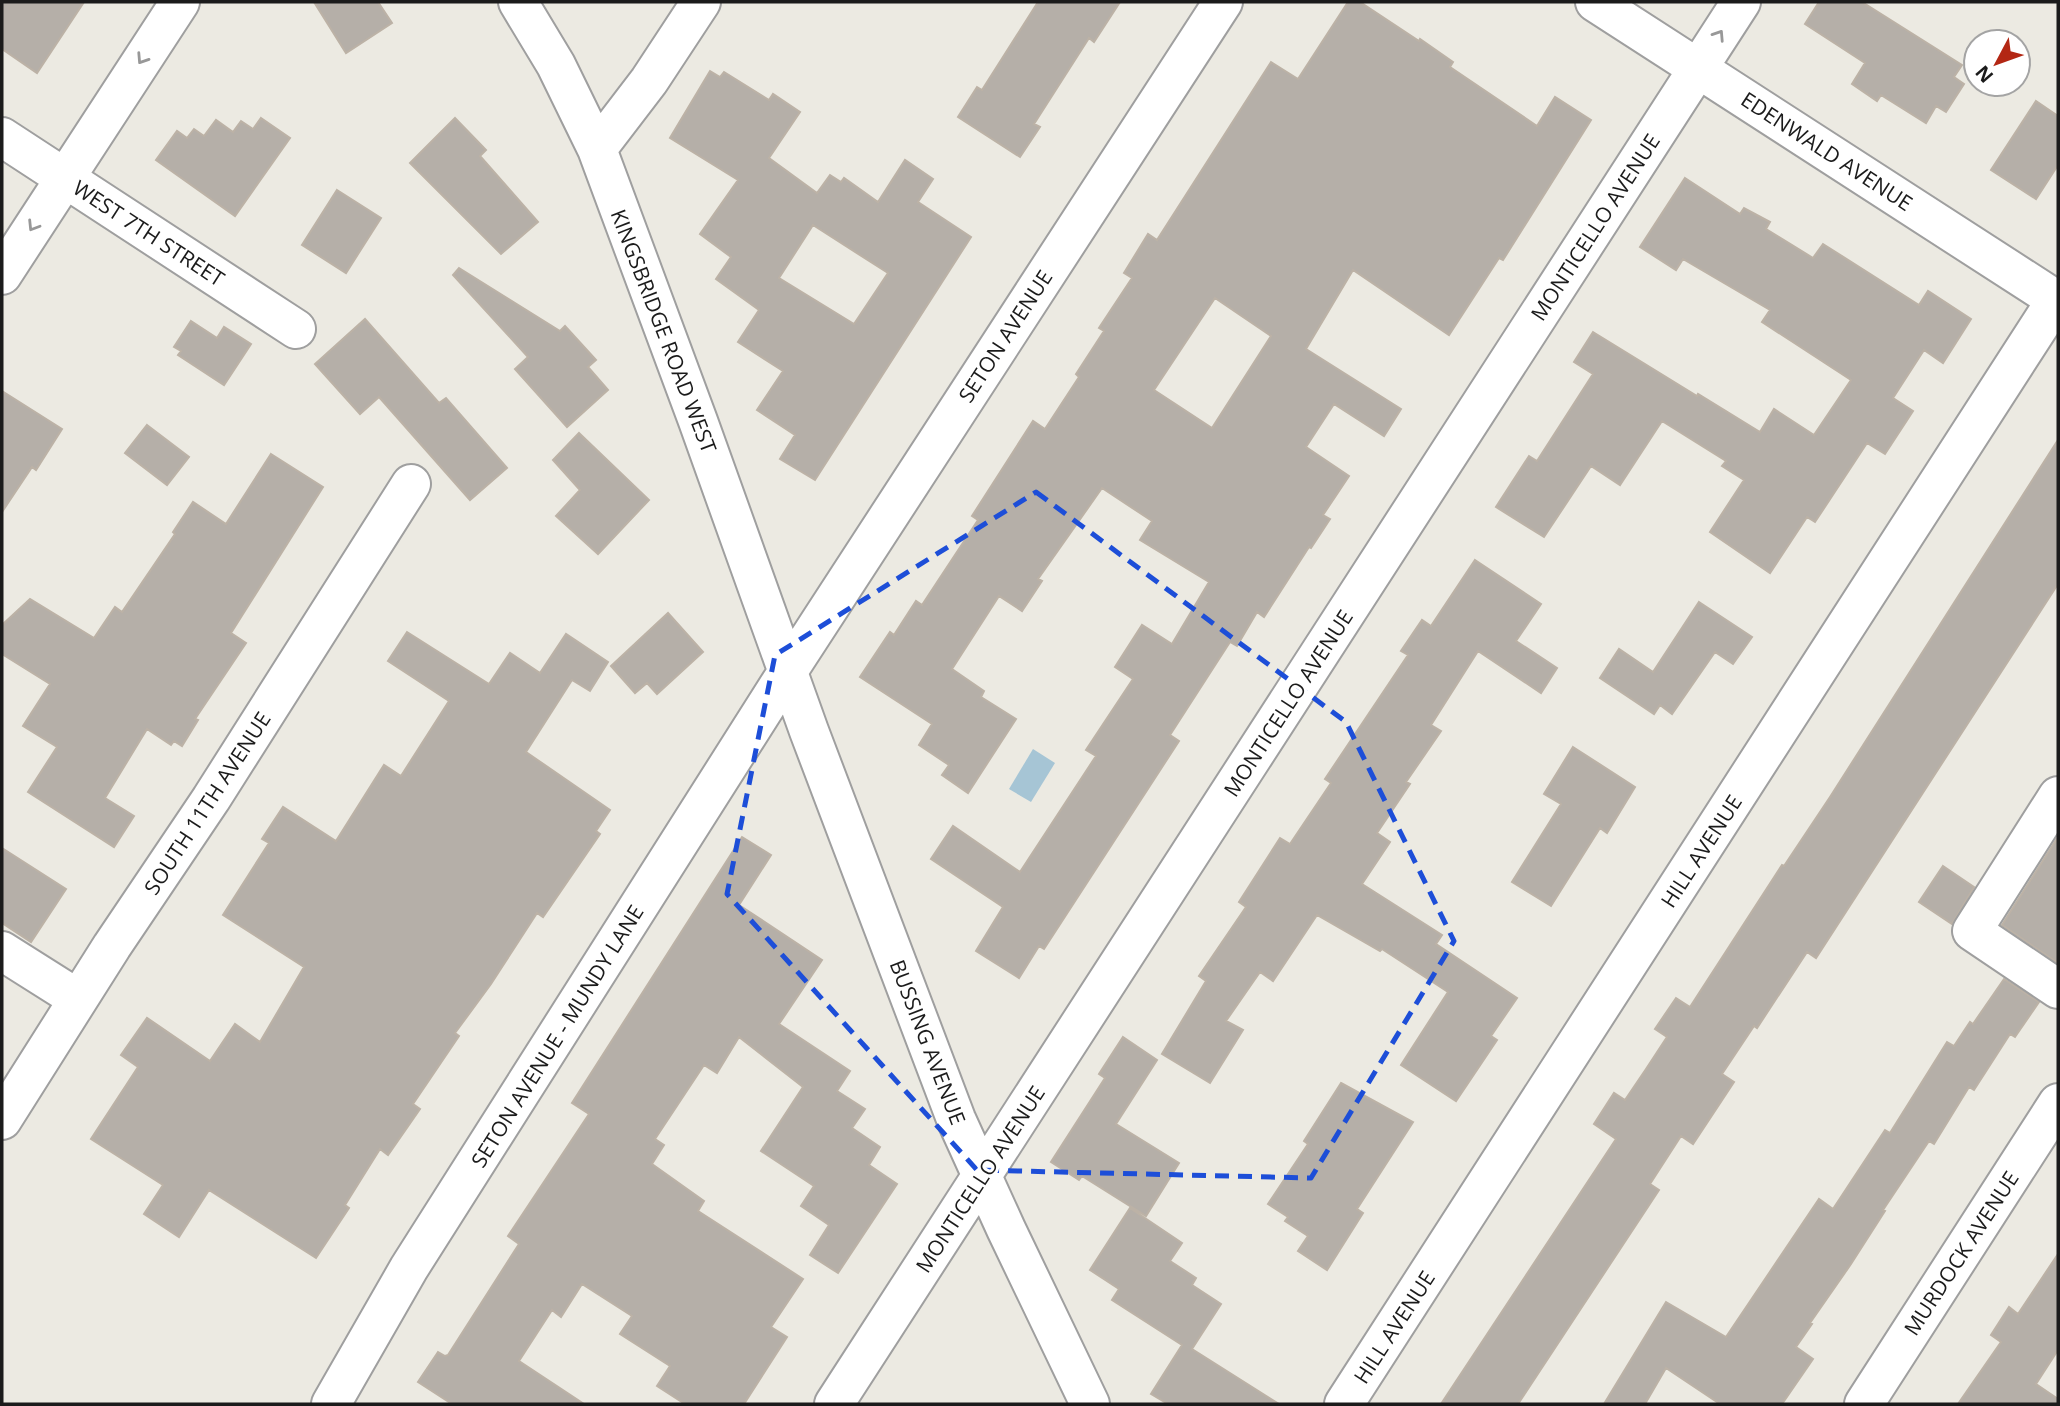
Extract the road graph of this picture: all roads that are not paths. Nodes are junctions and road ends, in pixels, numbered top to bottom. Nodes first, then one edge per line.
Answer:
1 (180, 2) edge
2 (519, 2) edge
3 (701, 2) edge
4 (1223, 2) edge
5 (1595, 2) edge
6 (1741, 2) edge
7 (1698, 68) junction
8 (2, 137) edge
9 (597, 149) junction
10 (64, 177) junction
11 (2, 275) edge
12 (2058, 299) edge
13 (296, 329) dead end
14 (411, 484) dead end
15 (788, 671) junction
16 (2058, 796) edge
17 (2, 951) edge
18 (2058, 989) edge
19 (78, 999) junction
20 (2058, 1102) edge
21 (2, 1121) edge
22 (982, 1176) junction
23 (331, 1404) edge
24 (834, 1404) edge
25 (1090, 1404) edge
26 (1344, 1404) edge
27 (1864, 1404) edge

1 -> 10 street
2 - 9 street, KINGSBRIDGE ROAD WEST
3 - 9 street
4 - 15 street, SETON AVENUE
5 - 7 street, EDENWALD AVENUE
7 -> 6 street, MONTICELLO AVENUE
7 - 12 street, EDENWALD AVENUE
7 - 22 street, MONTICELLO AVENUE
8 - 10 street, WEST 7TH STREET
9 - 15 street, KINGSBRIDGE ROAD WEST
10 -> 11 street
10 - 13 street, WEST 7TH STREET
12 - 26 street, HILL AVENUE
14 - 19 street, SOUTH 11TH AVENUE
15 - 22 street, BUSSING AVENUE
15 - 23 street, SETON AVENUE - MUNDY LANE
16 - 18 street
17 - 19 street
19 - 21 street, SOUTH 11TH AVENUE
20 - 27 street, MURDOCK AVENUE
22 - 24 street, MONTICELLO AVENUE
22 - 25 street, BUSSING AVENUE

